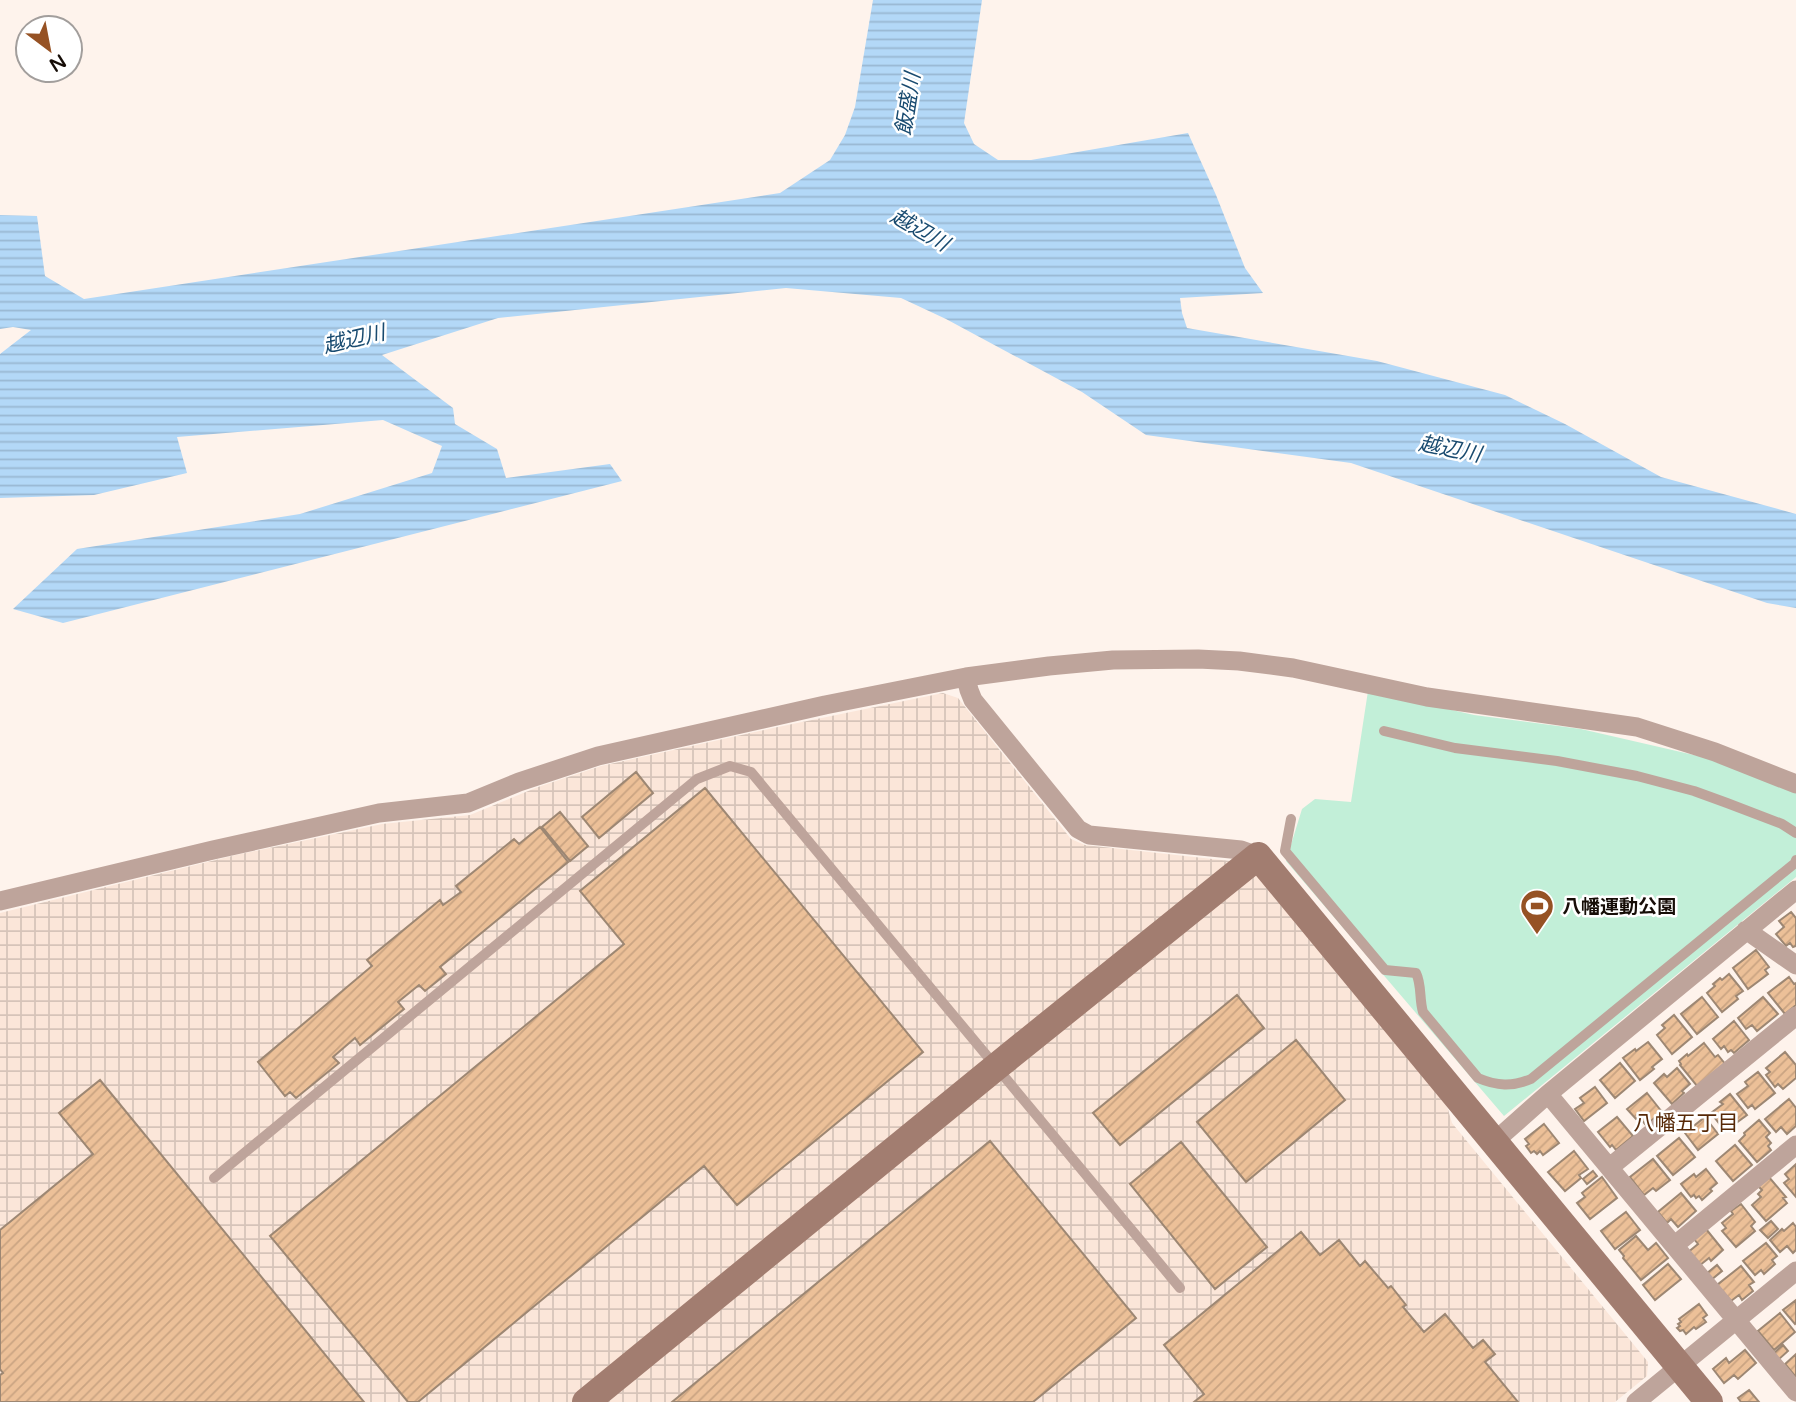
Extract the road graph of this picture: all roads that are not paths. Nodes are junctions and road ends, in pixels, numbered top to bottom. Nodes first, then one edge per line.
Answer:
1 (966, 677) junction
2 (1384, 731) dead end
3 (1796, 784) edge
4 (1291, 819) dead end
5 (1796, 833) edge
6 (1270, 858) junction
7 (1796, 860) edge
8 (1771, 882) junction
9 (1790, 894) edge
10 (0, 901) edge
11 (1746, 930) junction
12 (1796, 965) edge
13 (1796, 1016) edge
14 (996, 1067) junction
15 (1548, 1094) junction
16 (1495, 1141) junction
17 (1796, 1145) edge
18 (1611, 1167) junction
19 (214, 1178) dead end
20 (1675, 1245) junction
21 (1796, 1271) edge
22 (1180, 1288) dead end
23 (1737, 1321) junction
24 (1679, 1366) junction
25 (1796, 1392) edge
26 (586, 1402) edge
27 (1636, 1402) edge
28 (1709, 1402) edge

1 - 3 street
1 - 6 street
1 - 10 street
2 - 5 lane
4 - 6 lane
6 - 8 lane
6 - 14 street
6 - 16 street
7 - 8 lane
8 - 9 lane
9 - 11 street
11 - 12 street
11 - 15 street
13 - 18 street
14 - 19 lane
14 - 22 lane
14 - 26 street
15 - 16 street
15 - 18 street
16 - 24 street
17 - 20 street
18 - 20 street
20 - 23 street
21 - 23 street
23 - 24 street
23 - 25 street
24 - 27 street
24 - 28 street

